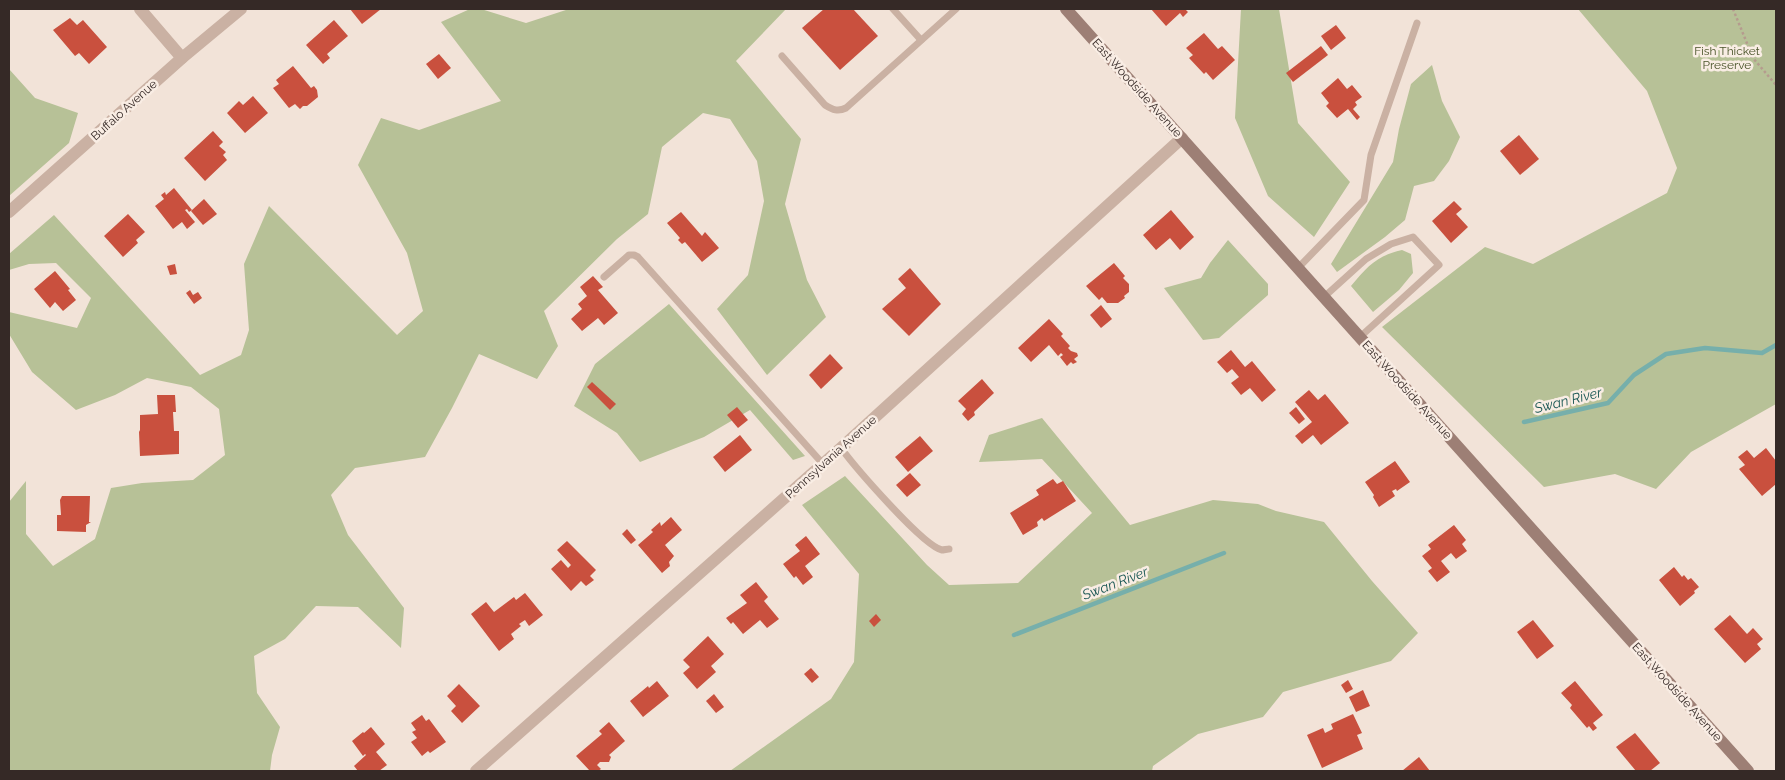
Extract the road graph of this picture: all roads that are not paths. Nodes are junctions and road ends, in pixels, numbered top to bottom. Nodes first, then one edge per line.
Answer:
1 (140, 9) edge
2 (241, 9) edge
3 (893, 9) edge
4 (956, 9) edge
5 (1066, 9) edge
6 (1417, 23) dead end
7 (921, 40) junction
8 (782, 56) dead end
9 (182, 58) junction
10 (1182, 138) junction
11 (9, 212) edge
12 (1298, 268) junction
13 (604, 277) dead end
14 (1324, 298) junction
15 (1360, 337) junction
16 (841, 448) junction
17 (823, 464) junction
18 (949, 549) dead end
19 (476, 771) edge
20 (1748, 771) edge

1 - 9 street
2 - 9 street, Buffalo Avenue
3 - 7 lane
4 - 7 lane
5 - 10 main road, East Woodside Avenue
6 - 12 lane
7 - 8 lane
9 - 11 street, Buffalo Avenue
10 - 12 main road, East Woodside Avenue
10 - 16 street, Pennsylvania Avenue
12 - 14 main road, East Woodside Avenue
13 - 17 lane
14 - 15 main road, East Woodside Avenue
14 - 15 lane
15 - 20 main road, East Woodside Avenue
16 - 17 street, Pennsylvania Avenue
16 - 18 lane
17 - 19 street, Pennsylvania Avenue

